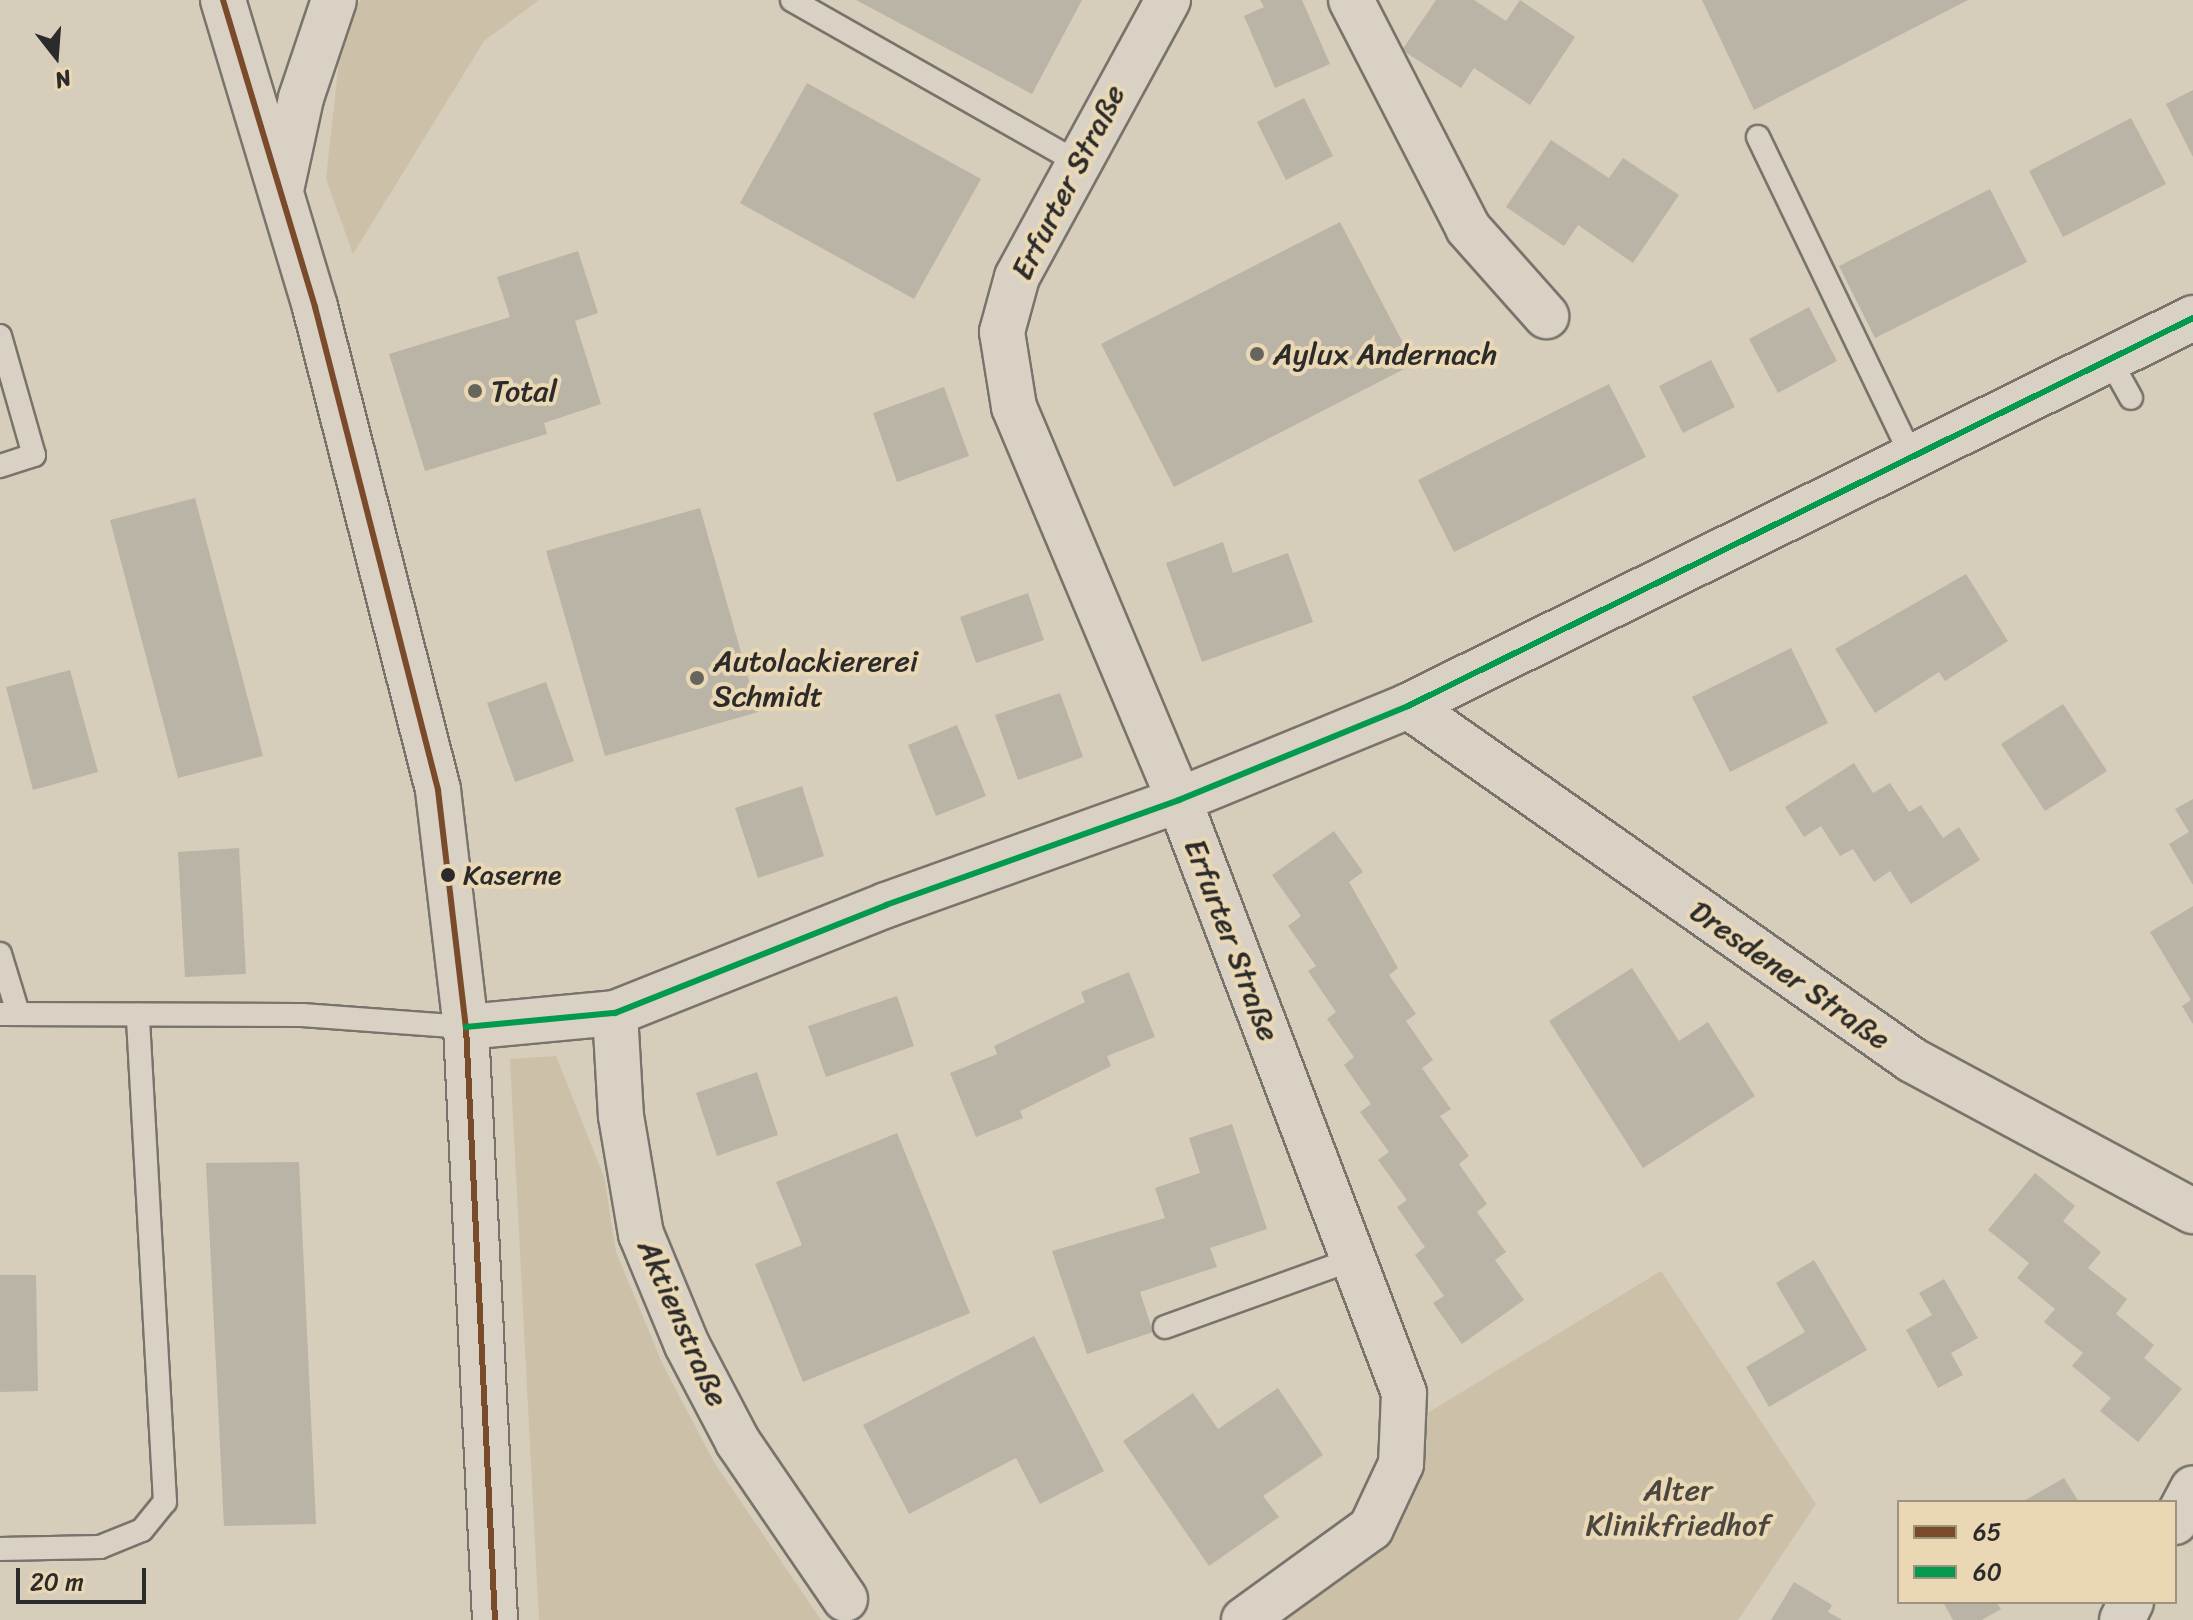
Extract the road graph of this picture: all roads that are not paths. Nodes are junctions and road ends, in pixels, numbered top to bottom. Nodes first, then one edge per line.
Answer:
1 (223, 0) edge
2 (334, 0) edge
3 (792, 0) edge
4 (1168, 0) edge
5 (1351, 0) edge
6 (1758, 137) dead end
7 (1077, 162) junction
8 (281, 190) junction
9 (1546, 316) dead end
10 (2193, 318) edge
11 (0, 336) edge
12 (1910, 453) junction
13 (0, 466) edge
14 (1408, 706) junction
15 (1179, 800) junction
16 (0, 954) edge
17 (615, 1013) junction
18 (9, 1014) edge
19 (138, 1015) junction
20 (466, 1027) junction
21 (2193, 1211) edge
22 (1354, 1259) junction
23 (1165, 1327) dead end
24 (2193, 1488) edge
25 (2177, 1518) edge
26 (0, 1549) edge
27 (845, 1599) dead end
28 (495, 1620) edge
29 (1244, 1620) edge

1 - 8 main road
2 - 8 main road
3 - 7 lane
4 - 7 main road, Erfurter Straße
5 - 9 main road
6 - 12 lane
7 - 15 main road, Erfurter Straße
8 - 20 main road
10 - 12 main road
11 - 13 lane
12 - 14 main road
14 - 15 main road
14 - 21 main road, Dresdener Straße
15 - 17 main road
15 - 22 main road, Erfurter Straße
16 - 18 lane
17 - 20 main road
17 - 27 main road, Aktienstraße
18 - 19 lane
19 - 20 lane
19 - 26 lane
20 - 28 main road
22 - 23 lane
22 - 29 main road, Erfurter Straße
24 - 25 main road

